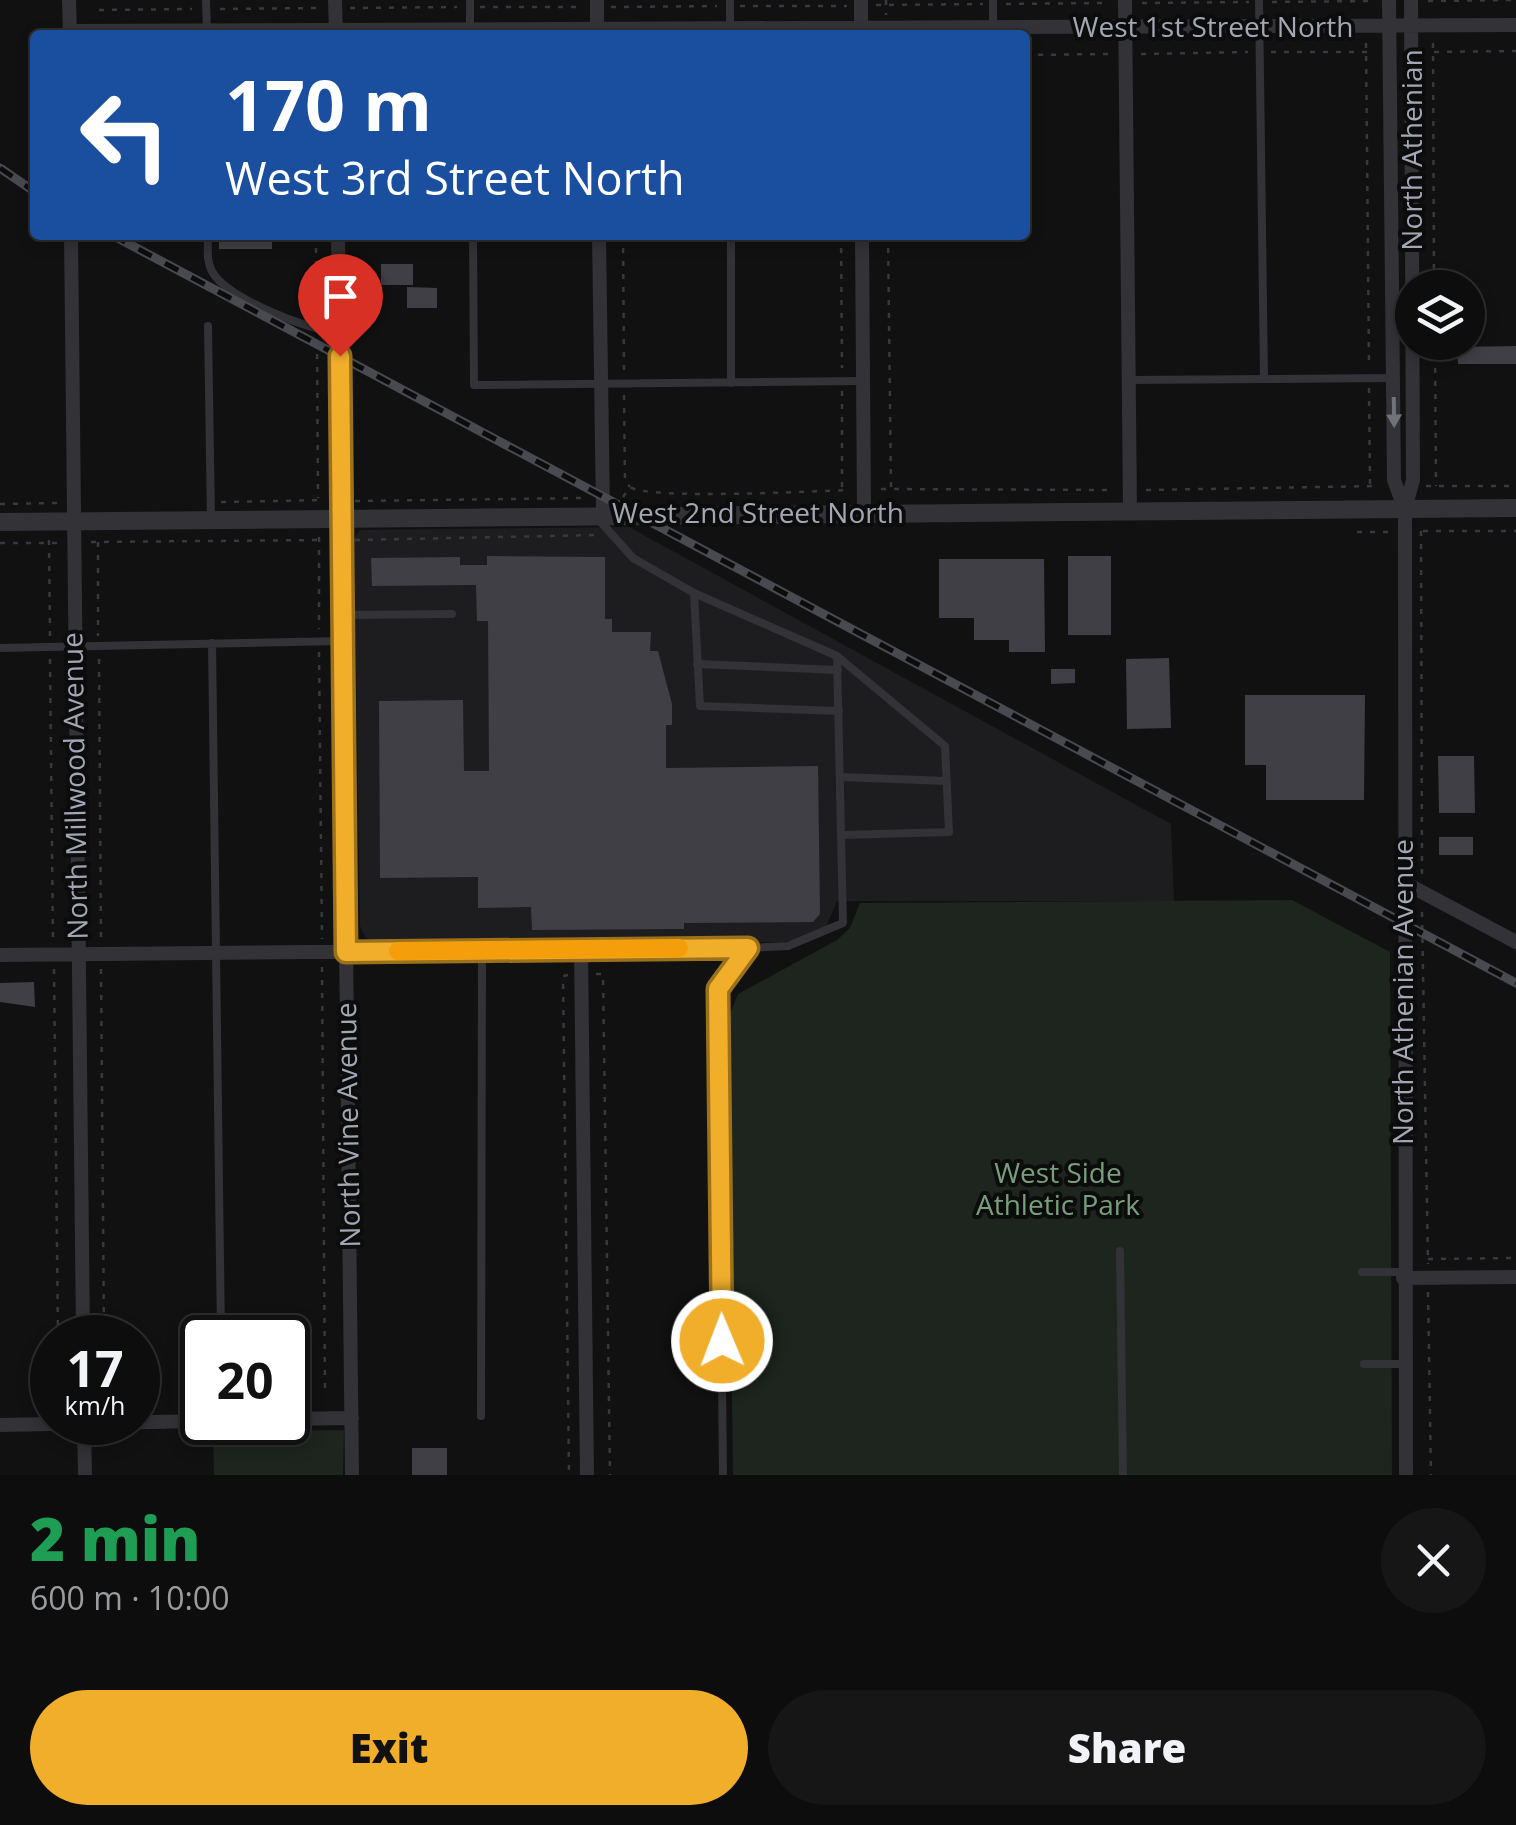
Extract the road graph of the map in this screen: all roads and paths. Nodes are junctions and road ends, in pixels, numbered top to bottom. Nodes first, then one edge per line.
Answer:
1 (70, 0) edge
2 (206, 0) edge
3 (313, 0) edge
4 (335, 0) edge
5 (470, 0) edge
6 (596, 0) edge
7 (622, 0) edge
8 (730, 0) edge
9 (840, 0) edge
10 (860, 0) edge
11 (886, 0) edge
12 (993, 0) edge
13 (1125, 0) edge
14 (1259, 0) edge
15 (1366, 0) edge
16 (1390, 0) edge
17 (1411, 0) edge
18 (1432, 0) edge
19 (1516, 0) edge
20 (1419, 1) edge
21 (1366, 11) dead end
22 (1432, 13) dead end
23 (886, 16) dead end
24 (840, 17) dead end
25 (622, 18) dead end
26 (313, 19) dead end
27 (1516, 24) edge
28 (1390, 26) junction
29 (1411, 26) junction
30 (1260, 27) junction
31 (1125, 28) junction
32 (993, 29) junction
33 (70, 30) edge
34 (207, 30) edge
35 (336, 30) edge
36 (470, 30) edge
37 (597, 30) edge
38 (730, 30) edge
39 (861, 30) edge
40 (949, 30) edge
41 (1366, 41) dead end
42 (1433, 41) dead end
43 (1516, 51) edge
44 (1422, 52) dead end
45 (1433, 52) junction
46 (1116, 54) dead end
47 (1030, 55) edge
48 (71, 240) edge
49 (208, 240) edge
50 (316, 240) edge
51 (338, 240) edge
52 (473, 240) edge
53 (600, 240) edge
54 (623, 240) edge
55 (730, 240) edge
56 (841, 240) edge
57 (862, 240) edge
58 (888, 240) edge
59 (1434, 270) edge
60 (208, 326) dead end
61 (316, 330) junction
62 (340, 333) junction
63 (1435, 360) edge
64 (1369, 378) junction
65 (1393, 378) junction
66 (1264, 379) junction
67 (1129, 380) junction
68 (842, 381) junction
69 (863, 381) junction
70 (731, 383) junction
71 (601, 384) junction
72 (624, 384) junction
73 (1404, 486) junction
74 (1436, 486) junction
75 (1516, 486) edge
76 (630, 487) junction
77 (1370, 487) junction
78 (880, 489) dead end
79 (891, 489) junction
80 (842, 490) junction
81 (852, 490) dead end
82 (1130, 490) junction
83 (622, 497) dead end
84 (318, 500) junction
85 (331, 500) dead end
86 (353, 500) dead end
87 (0, 504) edge
88 (593, 508) junction
89 (1516, 508) edge
90 (318, 509) dead end
91 (1404, 509) junction
92 (1130, 510) junction
93 (211, 511) junction
94 (864, 512) junction
95 (72, 513) junction
96 (341, 520) junction
97 (0, 522) edge
98 (1516, 531) edge
99 (1356, 532) dead end
100 (1404, 532) junction
101 (612, 535) junction
102 (318, 538) junction
103 (325, 540) dead end
104 (353, 540) dead end
105 (73, 543) junction
106 (0, 544) edge
107 (694, 592) junction
108 (452, 614) dead end
109 (342, 615) junction
110 (342, 641) junction
111 (320, 642) junction
112 (212, 643) junction
113 (0, 648) edge
114 (74, 648) junction
115 (837, 656) junction
116 (698, 664) junction
117 (838, 670) junction
118 (839, 711) junction
119 (841, 777) junction
120 (947, 780) junction
121 (843, 835) junction
122 (1402, 882) junction
123 (1422, 892) junction
124 (1516, 942) edge
125 (581, 948) junction
126 (748, 948) junction
127 (482, 950) junction
128 (346, 952) junction
129 (322, 953) junction
130 (77, 954) junction
131 (214, 954) junction
132 (0, 955) edge
133 (1120, 1251) dead end
134 (1516, 1258) edge
135 (1428, 1259) junction
136 (1362, 1272) dead end
137 (1403, 1275) junction
138 (1516, 1276) edge
139 (1428, 1278) junction
140 (82, 1315) edge
141 (221, 1315) edge
142 (1364, 1364) dead end
143 (1404, 1364) junction
144 (325, 1395) dead end
145 (481, 1416) dead end
146 (352, 1418) junction
147 (310, 1419) edge
148 (30, 1424) edge
149 (0, 1425) edge
150 (84, 1445) edge
151 (84, 1475) edge
152 (352, 1475) edge
153 (586, 1475) edge
154 (722, 1475) edge
155 (1123, 1475) edge
156 (1406, 1475) edge
157 (1432, 1475) edge

1 - 33 street
2 - 34 lane
3 - 26 path
4 - 35 street
5 - 36 lane
6 - 37 street
7 - 25 path
8 - 38 lane
9 - 24 path
10 - 39 street
11 - 23 path
12 - 32 lane
13 - 31 street
14 - 30 lane
15 - 21 path
16 - 28 street, North Athenian
17 - 29 street, North Athenian
18 - 19 path
18 - 20 path
18 - 22 path
27 - 29 street, West 1st Street North
28 - 29 street, West 1st Street North
28 - 30 street, West 1st Street North
28 - 65 street, North Athenian
29 - 73 street, North Athenian
30 - 31 street, West 1st Street North
30 - 66 lane
31 - 32 street, West 1st Street North
31 - 67 street
32 - 40 street, West 1st Street North
41 - 64 path
42 - 45 path
43 - 45 path
44 - 45 path
45 - 59 path
46 - 47 path
48 - 95 street, North Millwood Avenue
49 - 61 lane
50 - 61 path
51 - 62 street, North Vine Avenue
52 - 71 lane
53 - 71 street
54 - 72 path
55 - 70 lane
56 - 68 path
57 - 69 street
58 - 79 path
60 - 93 lane
61 - 62 lane
61 - 84 path
62 - 96 street, North Vine Avenue
63 - 74 path
64 - 65 lane
64 - 66 lane
64 - 77 path
65 -> 73 street, North Athenian
66 - 67 lane
67 - 82 street
68 - 69 lane
68 - 70 lane
68 - 80 path
69 - 94 street
70 - 72 lane
71 - 72 lane
71 - 88 street
72 - 76 path
73 - 74 path
73 - 77 path
73 - 91 street, North Athenian
74 - 75 path
76 - 80 path
76 - 83 path
77 - 82 path
78 - 79 path
79 - 82 path
80 - 81 path
82 - 92 street
84 - 85 path
84 - 90 path
84 - 93 path
86 - 88 path
87 - 95 path
88 - 94 street, West 2nd Street North
88 - 96 street, West 2nd Street North
88 - 101 lane
89 - 91 street, West 2nd Street North
91 - 92 street, West 2nd Street North
91 - 100 street, North Athenian Avenue
92 - 94 street, West 2nd Street North
93 - 95 street, West 2nd Street North
93 - 96 street, West 2nd Street North
95 - 97 street, West 2nd Street North
95 - 105 street, North Millwood Avenue
96 - 109 street, North Vine Avenue
98 - 123 path
99 - 100 path
100 - 122 street, North Athenian Avenue
101 - 104 path
101 - 107 lane
102 - 103 path
102 - 105 path
102 - 111 path
105 - 106 path
105 - 114 street, North Millwood Avenue
107 - 115 lane
107 - 116 lane
108 - 109 lane
109 - 110 street, North Vine Avenue
110 - 111 lane
110 - 128 street, North Vine Avenue
111 - 112 lane
111 - 129 path
112 - 114 lane
112 - 131 lane
113 - 114 lane
114 - 130 street, North Millwood Avenue
115 - 117 lane
115 - 120 lane
116 - 117 lane
116 - 118 lane
117 - 118 lane
118 - 119 lane
119 - 120 lane
119 - 121 lane
120 - 121 lane
121 - 126 lane
122 - 123 street
122 - 137 street, North Athenian Avenue
123 - 124 street
123 - 135 path
125 - 126 street
125 - 127 street
125 - 153 street
126 - 154 lane
127 - 128 street
127 - 145 lane
128 - 129 street
128 - 146 street, North Vine Avenue
129 - 131 street
129 - 144 path
130 - 131 street
130 - 132 street
130 - 140 street, North Millwood Avenue
131 - 141 lane
133 - 155 lane
134 - 135 path
135 - 139 path
136 - 137 lane
137 - 139 street
137 - 143 street, North Athenian Avenue
138 - 139 street
139 - 157 path
142 - 143 lane
143 - 156 street, North Athenian Avenue
146 - 147 street
146 - 152 street, North Vine Avenue
148 - 149 street
150 - 151 street

